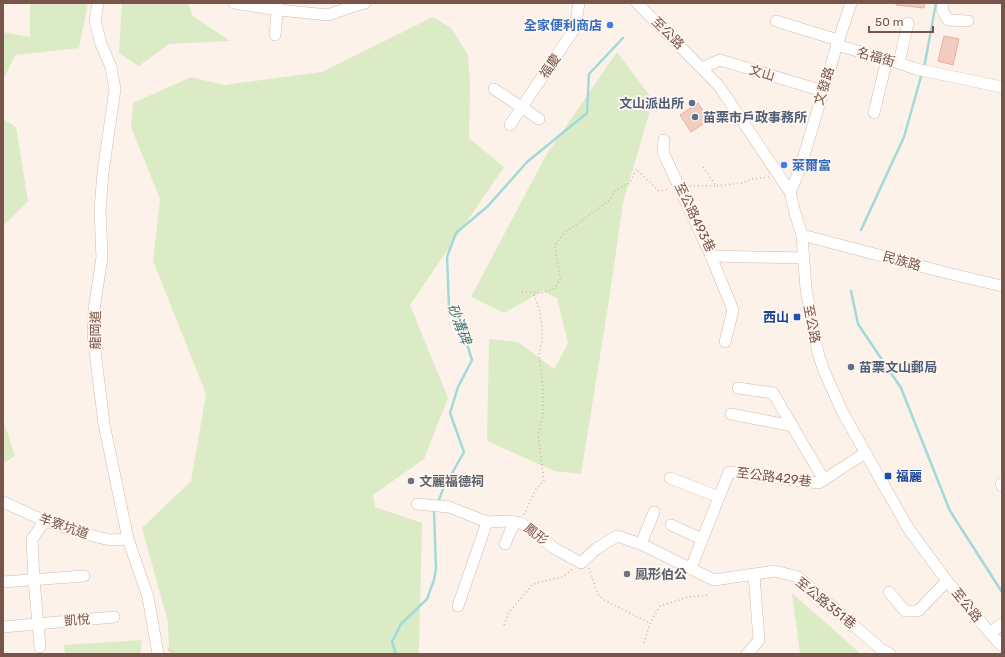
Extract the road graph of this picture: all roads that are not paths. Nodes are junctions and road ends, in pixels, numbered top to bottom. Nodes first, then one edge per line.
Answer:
1 (98, 3) edge
2 (234, 3) edge
3 (579, 3) edge
4 (851, 3) edge
5 (944, 3) edge
6 (357, 4) edge
7 (643, 5) edge
8 (278, 6) edge
9 (776, 21) dead end
10 (968, 21) dead end
11 (908, 23) dead end
12 (275, 35) dead end
13 (838, 43) junction
14 (887, 59) junction
15 (899, 63) junction
16 (702, 68) junction
17 (1002, 87) edge
18 (494, 89) dead end
19 (823, 91) junction
20 (522, 108) junction
21 (874, 113) dead end
22 (539, 119) dead end
23 (510, 125) dead end
24 (664, 140) dead end
25 (790, 192) junction
26 (802, 235) junction
27 (711, 256) junction
28 (803, 258) junction
29 (1002, 286) edge
30 (725, 342) dead end
31 (738, 388) dead end
32 (731, 414) dead end
33 (793, 426) junction
34 (865, 453) junction
35 (670, 478) dead end
36 (824, 480) junction
37 (719, 497) junction
38 (3, 502) edge
39 (417, 504) dead end
40 (654, 512) dead end
41 (45, 521) junction
42 (487, 522) junction
43 (519, 522) junction
44 (671, 525) dead end
45 (128, 539) junction
46 (702, 539) junction
47 (505, 544) dead end
48 (641, 544) junction
49 (581, 563) joint
50 (691, 568) junction
51 (754, 575) junction
52 (84, 576) dead end
53 (34, 580) junction
54 (947, 581) junction
55 (3, 582) edge
56 (889, 592) dead end
57 (458, 606) dead end
58 (114, 617) dead end
59 (39, 624) junction
60 (1002, 624) edge
61 (3, 627) edge
62 (990, 633) junction
63 (1002, 646) edge
64 (40, 647) dead end
65 (158, 654) edge
66 (748, 654) edge
67 (890, 654) edge

1 - 45 street, 龍岡道
2 - 8 street
3 - 20 street, 福慶
4 - 13 street, 文發路
5 - 10 street
6 - 8 street
7 - 16 street, 至公路
8 - 12 street
9 - 13 street, 名福街
11 - 15 street
13 - 14 street, 名福街
13 - 19 street, 文發路
14 - 15 street, 名福街
14 - 21 street
15 - 17 street, 名福街
16 - 19 street, 文山
16 - 25 street, 至公路
18 - 20 street
19 - 25 street, 文發路
20 - 22 street
20 - 23 street, 福慶
24 - 27 street, 至公路493巷
25 - 26 street, 至公路
26 - 28 street, 至公路
26 - 29 street, 民族路
27 - 28 street, 至公路493巷
27 - 30 street
28 - 34 street, 至公路
31 - 33 street
32 - 33 street
33 - 36 street
34 - 36 street, 至公路429巷
34 - 54 street, 至公路
35 - 37 street
36 - 37 street, 至公路429巷
37 - 46 street, 至公路429巷
38 - 41 street, 羊寮坑道
39 - 42 street, 鳳形
40 - 48 street
41 - 45 street, 羊寮坑道
41 - 53 street
42 - 43 street, 鳳形
42 - 57 street
43 - 47 street
43 - 49 street, 鳳形
44 - 46 street
45 - 65 street, 龍岡道
46 - 50 street, 至公路429巷
48 - 49 street, 至公路351巷
48 - 50 street, 至公路351巷
50 - 51 street, 至公路351巷
51 - 66 street
51 - 67 street, 至公路351巷
52 - 53 street
53 - 55 street
53 - 59 street
54 - 56 street
54 - 62 street, 至公路
58 - 59 street, 凱悅
59 - 61 street, 凱悅
59 - 64 street
60 - 62 street
62 - 63 street, 至公路

